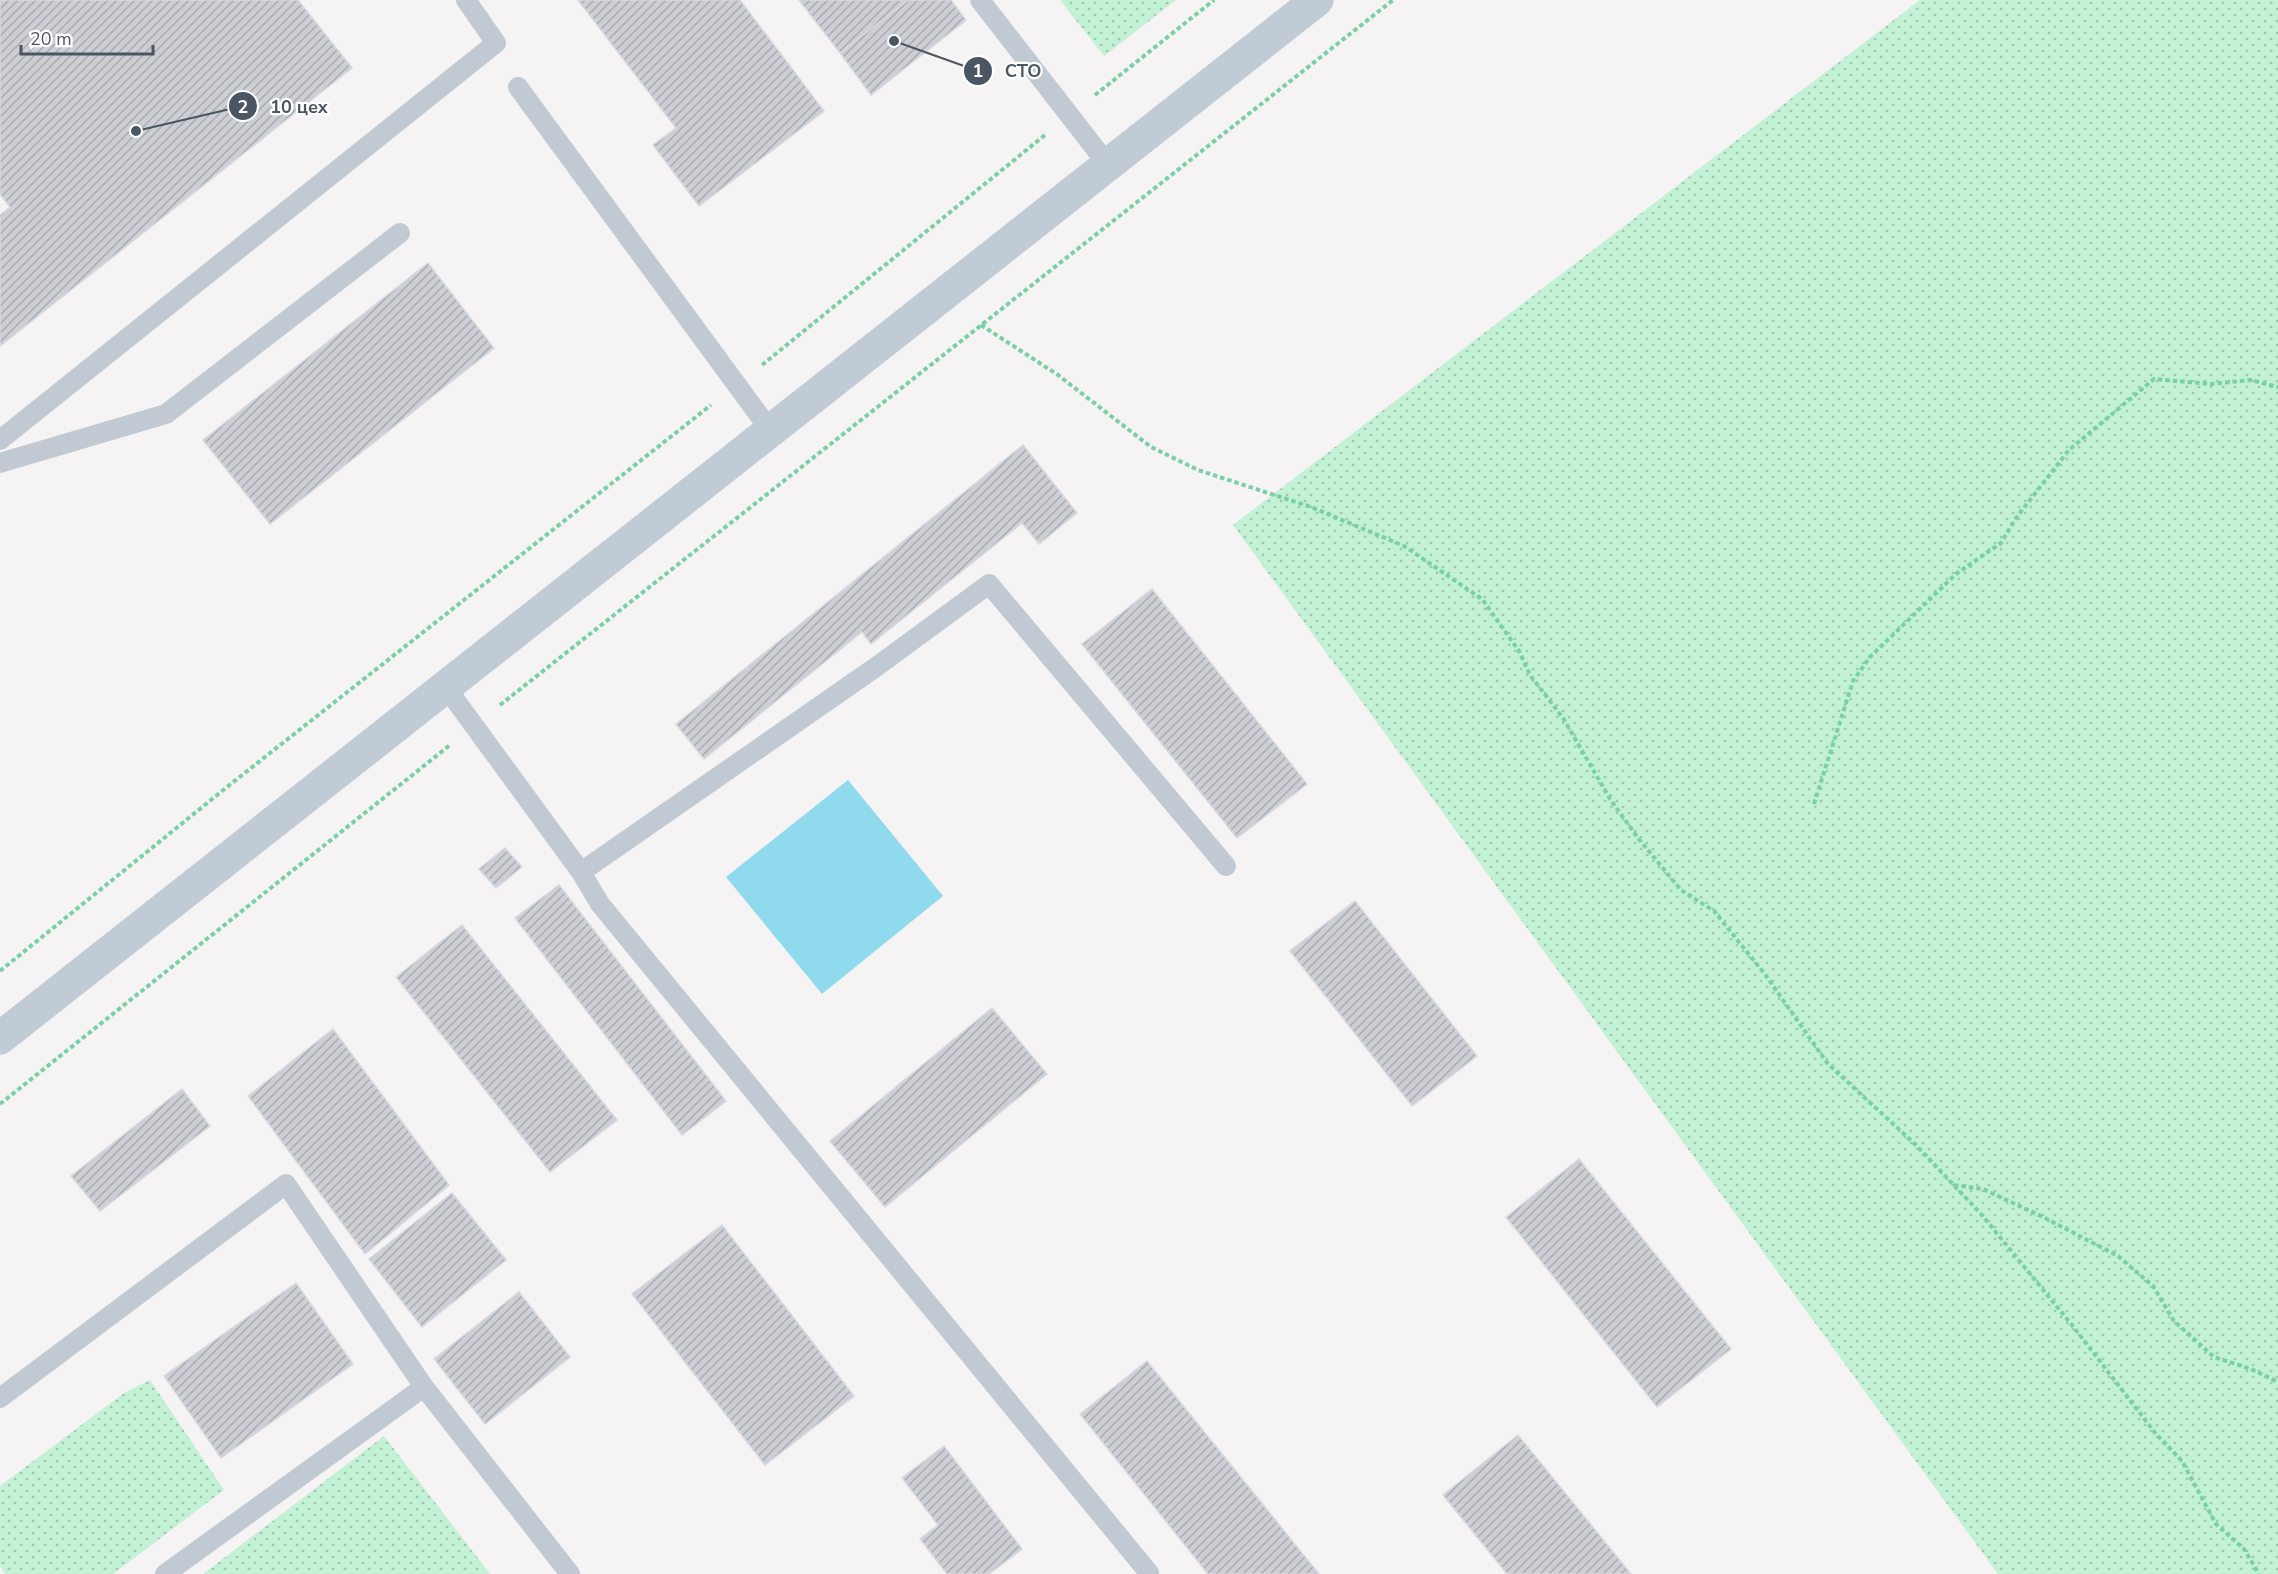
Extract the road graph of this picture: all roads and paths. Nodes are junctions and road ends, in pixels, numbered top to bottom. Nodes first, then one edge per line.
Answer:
1 (466, 0) edge
2 (980, 0) edge
3 (1214, 0) edge
4 (1317, 0) edge
5 (1392, 0) edge
6 (518, 87) dead end
7 (1070, 115) junction
8 (1108, 165) junction
9 (400, 233) dead end
10 (981, 325) junction
11 (756, 369) dead end
12 (2278, 387) edge
13 (720, 399) dead end
14 (770, 430) junction
15 (0, 440) edge
16 (0, 463) edge
17 (445, 686) junction
18 (474, 726) junction
19 (1814, 804) dead end
20 (1226, 866) dead end
21 (581, 872) junction
22 (0, 971) edge
23 (0, 1038) edge
24 (0, 1104) edge
25 (1953, 1184) junction
26 (2278, 1382) edge
27 (424, 1386) junction
28 (0, 1398) edge
29 (165, 1574) edge
30 (570, 1574) edge
31 (1149, 1574) edge
32 (2259, 1574) edge

1 - 15 lane
2 - 7 lane
3 - 7 path
4 - 8 main road
5 - 10 path
6 - 14 lane
7 - 8 lane
7 - 11 path
8 - 14 main road
9 - 16 lane
10 - 18 path
10 - 25 path
12 - 19 path
13 - 22 path
14 - 17 main road
17 - 18 lane
17 - 23 main road
18 - 21 lane
18 - 24 path
20 - 21 lane
21 - 31 lane
25 - 26 path
25 - 32 path
27 - 28 lane
27 - 29 lane
27 - 30 lane

